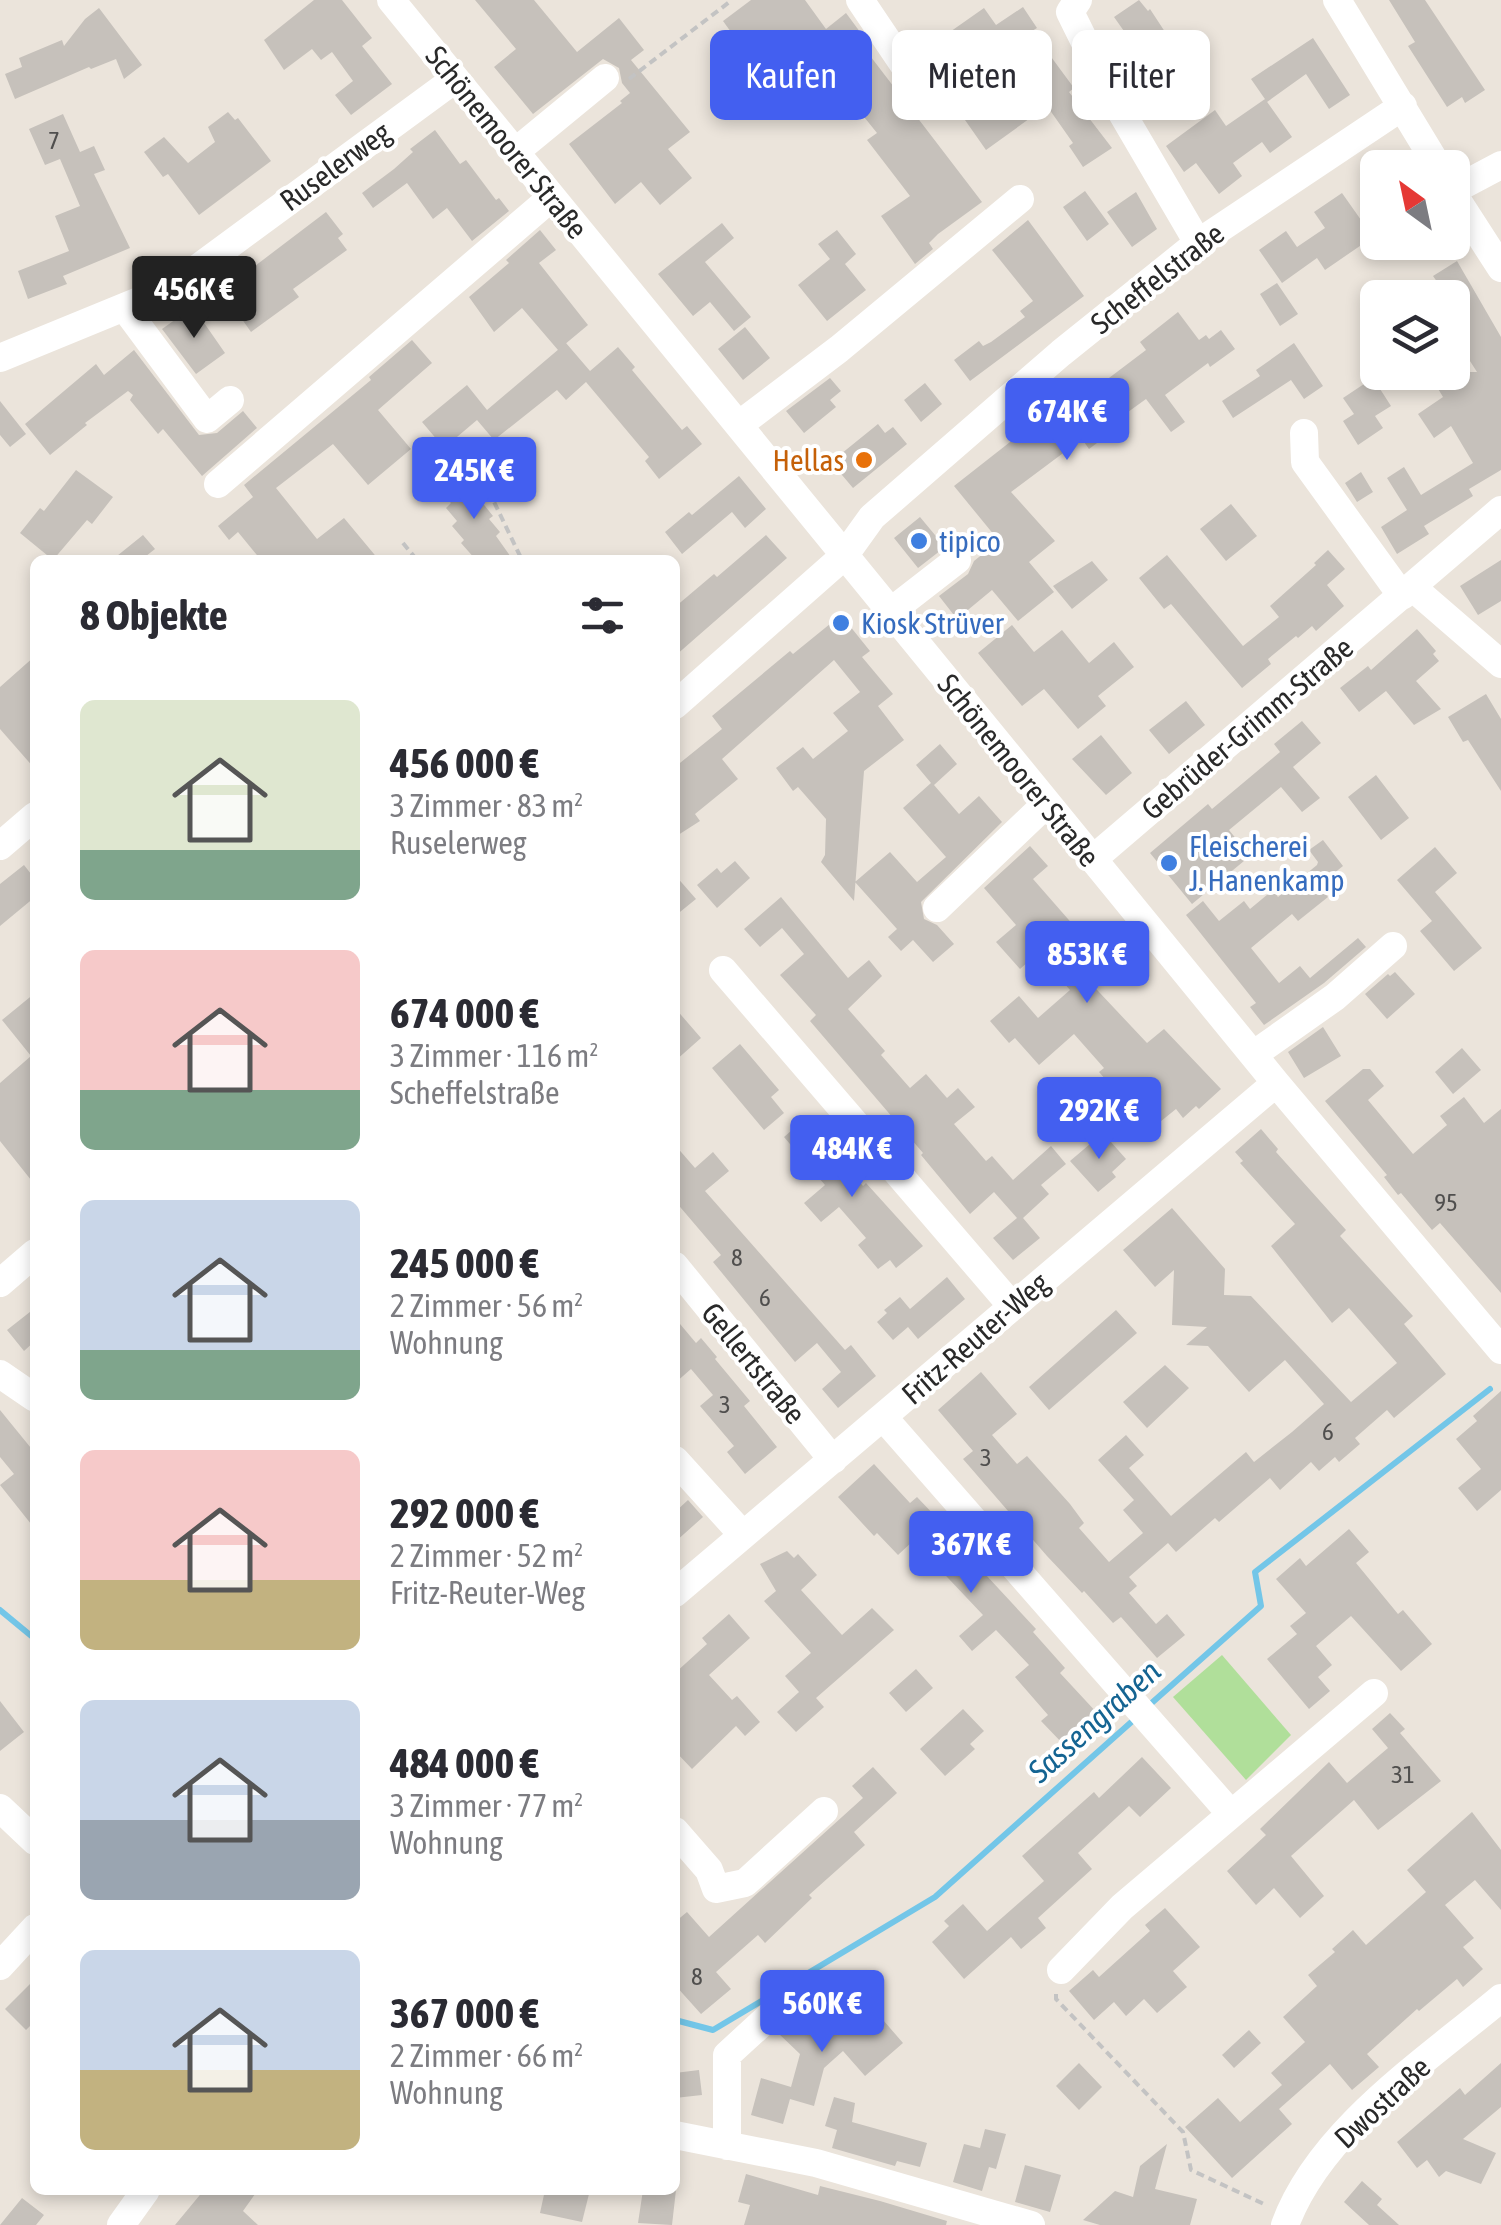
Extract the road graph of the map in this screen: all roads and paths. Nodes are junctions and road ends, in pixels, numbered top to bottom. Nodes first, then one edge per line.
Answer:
1 (391, 0) edge
2 (860, 0) edge
3 (1078, 0) edge
4 (1336, 0) edge
5 (892, 47) edge
6 (605, 78) dead end
7 (455, 79) junction
8 (1403, 106) junction
9 (1429, 150) edge
10 (515, 152) junction
11 (1501, 164) edge
12 (1470, 181) edge
13 (552, 197) junction
14 (1020, 199) dead end
15 (1470, 219) edge
16 (1198, 243) junction
17 (1501, 268) edge
18 (124, 307) junction
19 (0, 358) edge
20 (230, 400) dead end
21 (740, 424) junction
22 (1304, 433) dead end
23 (483, 478) dead end
24 (218, 484) dead end
25 (1501, 510) edge
26 (403, 543) dead end
27 (413, 555) edge
28 (520, 555) edge
29 (844, 556) junction
30 (957, 560) dead end
31 (1407, 592) junction
32 (890, 612) junction
33 (1501, 664) edge
34 (680, 701) edge
35 (1046, 803) junction
36 (30, 820) edge
37 (0, 846) edge
38 (1093, 859) junction
39 (937, 908) dead end
40 (1393, 946) dead end
41 (722, 970) dead end
42 (1253, 1056) junction
43 (1276, 1083) junction
44 (30, 1257) edge
45 (680, 1272) edge
46 (0, 1283) edge
47 (1012, 1306) junction
48 (1501, 1350) edge
49 (0, 1374) edge
50 (30, 1395) edge
51 (883, 1417) junction
52 (833, 1460) junction
53 (680, 1466) edge
54 (743, 1535) junction
55 (680, 1589) edge
56 (1374, 1692) dead end
57 (0, 1808) edge
58 (824, 1811) dead end
59 (1231, 1814) junction
60 (30, 1836) edge
61 (680, 1837) edge
62 (30, 1933) edge
63 (0, 1966) edge
64 (1060, 1970) joint
65 (1501, 1998) edge
66 (787, 2000) dead end
67 (680, 2136) edge
68 (728, 2146) junction
69 (142, 2195) edge
70 (1286, 2220) edge
71 (121, 2225) edge
72 (1030, 2225) edge

1 - 7 street, Schönemoorer Straße
2 - 5 street
3 - 16 street
4 - 8 street
6 - 10 street
7 - 10 street, Schönemoorer Straße
7 - 18 street, Ruselerweg
8 - 9 street
8 - 16 street, Scheffelstraße
10 - 13 street, Schönemoorer Straße
11 - 12 street
13 - 21 street, Schönemoorer Straße
13 - 24 street
14 - 21 street
15 - 17 street
16 - 29 street, Scheffelstraße
18 - 19 street, Ruselerweg
18 - 20 street
21 - 29 street, Schönemoorer Straße
22 - 31 street
23 - 28 path
25 - 31 street, Gebrüder-Grimm-Straße
26 - 27 path
29 - 32 street, Schönemoorer Straße
29 - 34 street, Scheffelstraße
30 - 32 street
31 - 33 street
31 - 38 street, Gebrüder-Grimm-Straße
32 - 35 street, Schönemoorer Straße
35 - 38 street, Schönemoorer Straße
35 - 39 street
36 - 37 street
38 - 42 street, Schönemoorer Straße
40 - 42 street
41 - 47 street
42 - 43 street, Schönemoorer Straße
43 - 47 street, Fritz-Reuter-Weg
43 - 48 street, Schönemoorer Straße
44 - 46 street
45 - 52 street, Gellertstraße
47 - 51 street, Fritz-Reuter-Weg
49 - 50 street
51 - 52 street, Fritz-Reuter-Weg
51 - 59 street
52 - 54 street, Fritz-Reuter-Weg
53 - 54 street
54 - 55 street, Fritz-Reuter-Weg
56 - 59 street
57 - 60 street
58 - 61 street
59 - 64 street
62 - 63 street
64 - 70 path
65 - 70 street, Dwostraße
66 - 68 street
67 - 68 street
68 - 72 street
69 - 71 street

